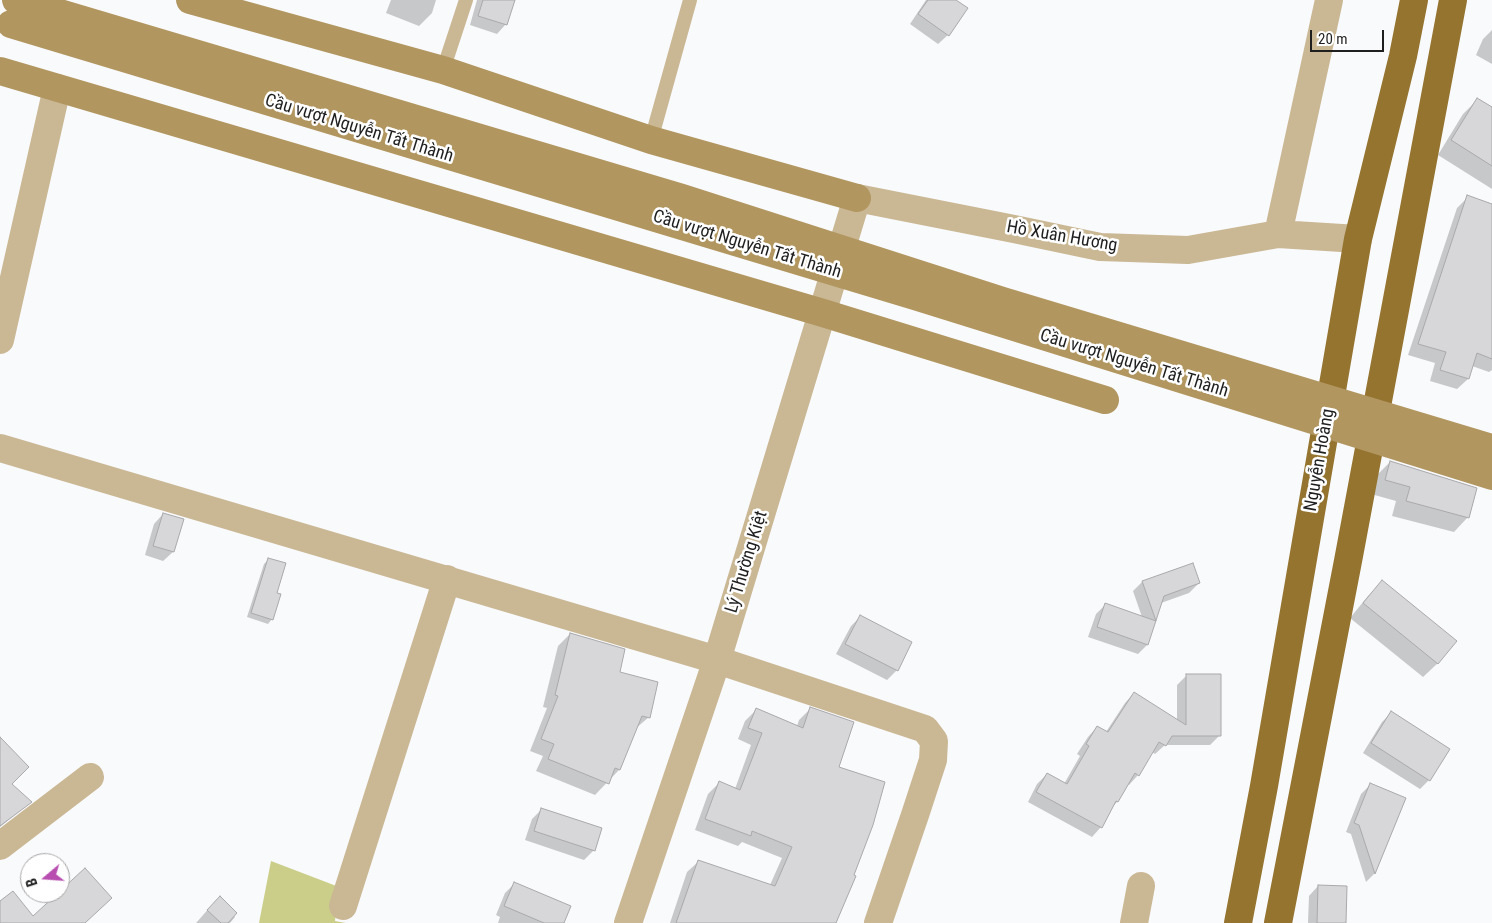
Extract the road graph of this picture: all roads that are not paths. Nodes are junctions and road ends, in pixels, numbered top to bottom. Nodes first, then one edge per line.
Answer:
1 (190, 0) edge
2 (466, 0) edge
3 (690, 0) edge
4 (1329, 0) edge
5 (1414, 0) edge
6 (1453, 0) edge
7 (10, 11) edge
8 (444, 70) junction
9 (0, 71) edge
10 (57, 88) junction
11 (651, 140) junction
12 (857, 198) junction
13 (1278, 234) junction
14 (1358, 239) junction
15 (823, 313) junction
16 (0, 340) edge
17 (1105, 400) dead end
18 (0, 448) edge
19 (1492, 448) edge
20 (1492, 476) edge
21 (447, 579) junction
22 (717, 660) junction
23 (90, 777) dead end
24 (0, 846) edge
25 (1141, 886) dead end
26 (343, 906) dead end
27 (628, 923) edge
28 (878, 923) edge
29 (1134, 923) edge
30 (1238, 923) edge
31 (1278, 923) edge

1 - 8 main road
2 - 8 lane
3 - 11 lane
4 - 13 street
5 - 14 highway, Nguyễn Hoàng
6 - 31 highway
7 - 19 main road, Cầu vượt Nguyễn Tất Thành, bridge
7 - 20 main road, Cầu vượt Nguyễn Tất Thành, bridge
8 - 11 main road
9 - 10 main road
10 - 15 main road
10 - 16 street
11 - 12 main road
12 - 13 street, Hồ Xuân Hương
12 - 15 street, Lý Thường Kiệt
13 - 14 street, Hồ Xuân Hương
14 - 30 highway, Nguyễn Hoàng
15 - 17 main road
15 - 22 street, Lý Thường Kiệt
18 - 21 street
21 - 22 street
21 - 26 street
22 - 27 street, Lý Thường Kiệt
22 - 28 street
23 - 24 street
25 - 29 street

